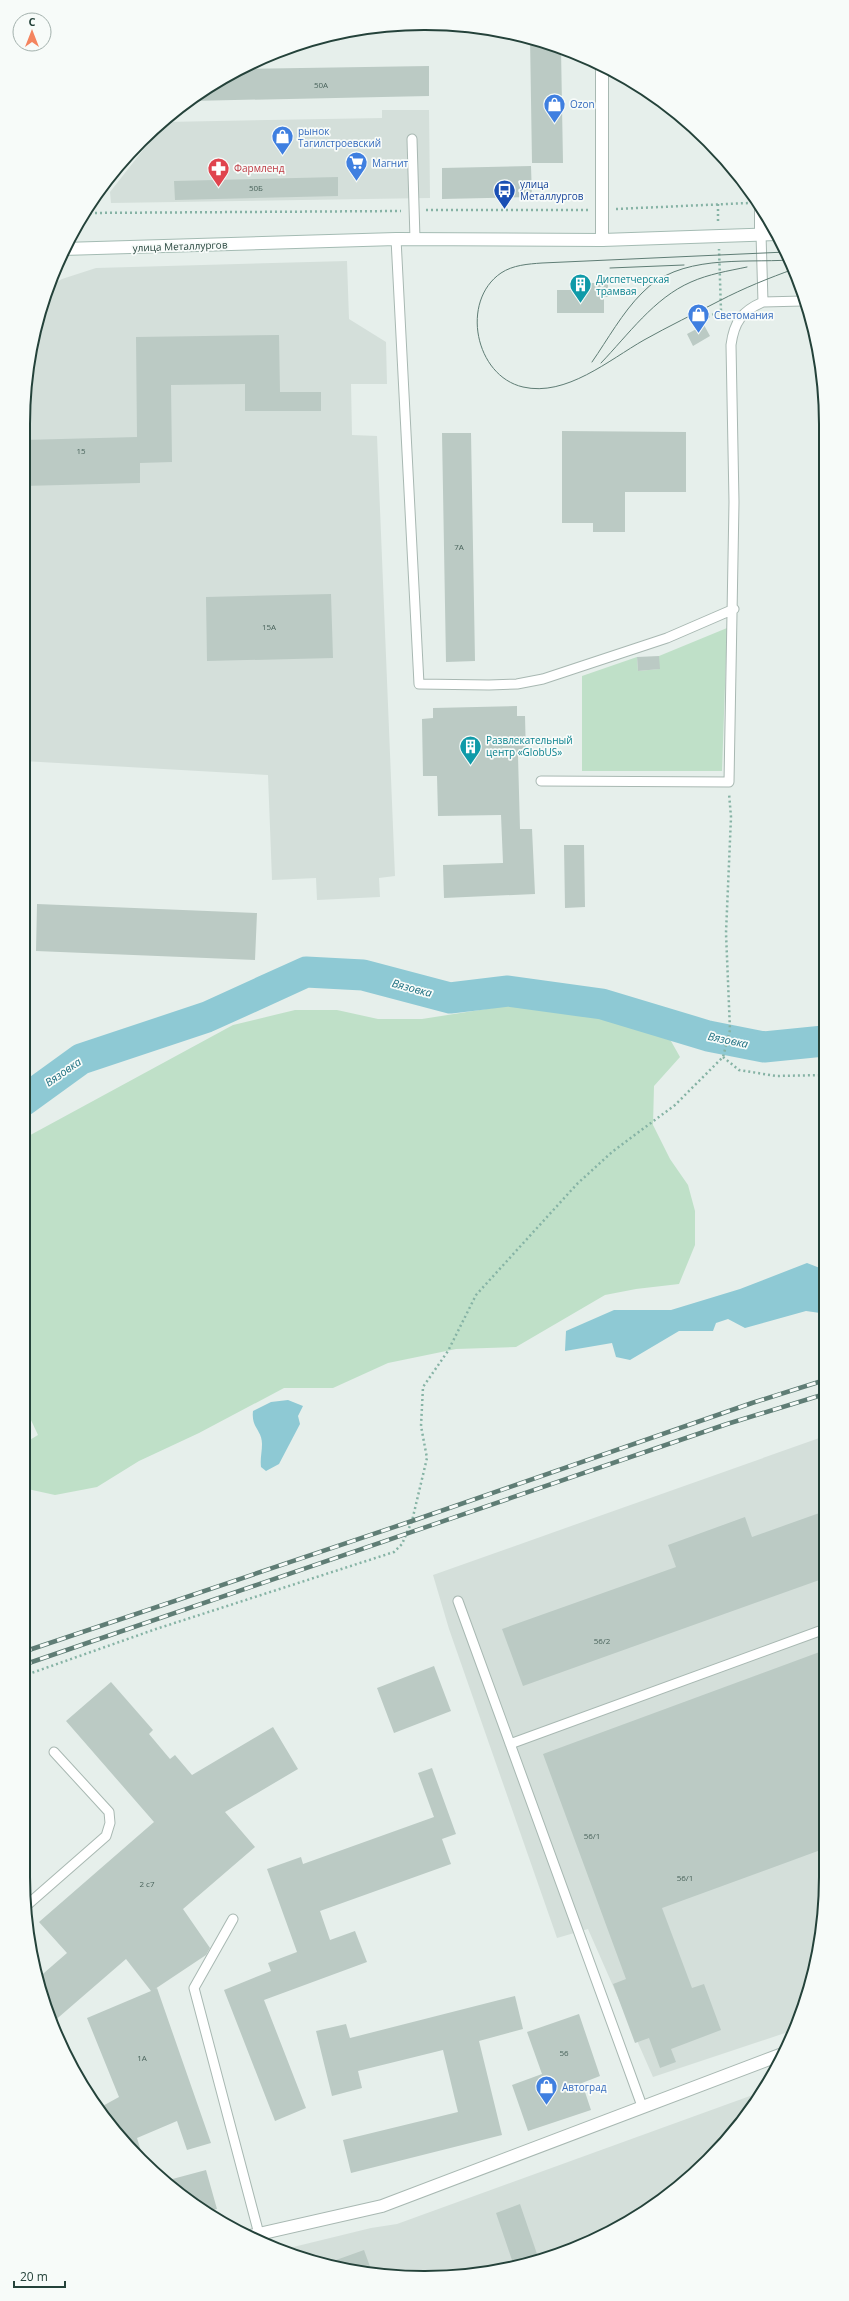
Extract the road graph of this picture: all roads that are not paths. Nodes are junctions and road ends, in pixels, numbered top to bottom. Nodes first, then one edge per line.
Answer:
1 (602, 73) edge
2 (412, 139) dead end
3 (761, 219) edge
4 (761, 234) junction
5 (770, 234) edge
6 (396, 239) junction
7 (415, 240) junction
8 (602, 240) junction
9 (72, 249) edge
10 (799, 301) edge
11 (763, 302) junction
12 (734, 609) junction
13 (541, 781) dead end
14 (458, 1601) dead end
15 (819, 1631) edge
16 (510, 1744) junction
17 (54, 1752) dead end
18 (31, 1902) edge
19 (233, 1919) dead end
20 (775, 2057) edge
21 (642, 2106) junction
22 (254, 2232) edge
23 (259, 2234) edge

1 - 8 street
2 - 7 lane
3 - 4 street
4 - 5 street, улица Металлургов
4 - 8 street, улица Металлургов
4 - 11 lane
6 - 7 street, улица Металлургов
6 - 9 street, улица Металлургов
6 - 12 lane
7 - 8 street, улица Металлургов
10 - 11 lane
11 - 12 lane
12 - 13 lane
14 - 16 lane
15 - 16 lane
16 - 21 lane
17 - 18 lane
19 - 22 lane
20 - 21 street
21 - 23 street

